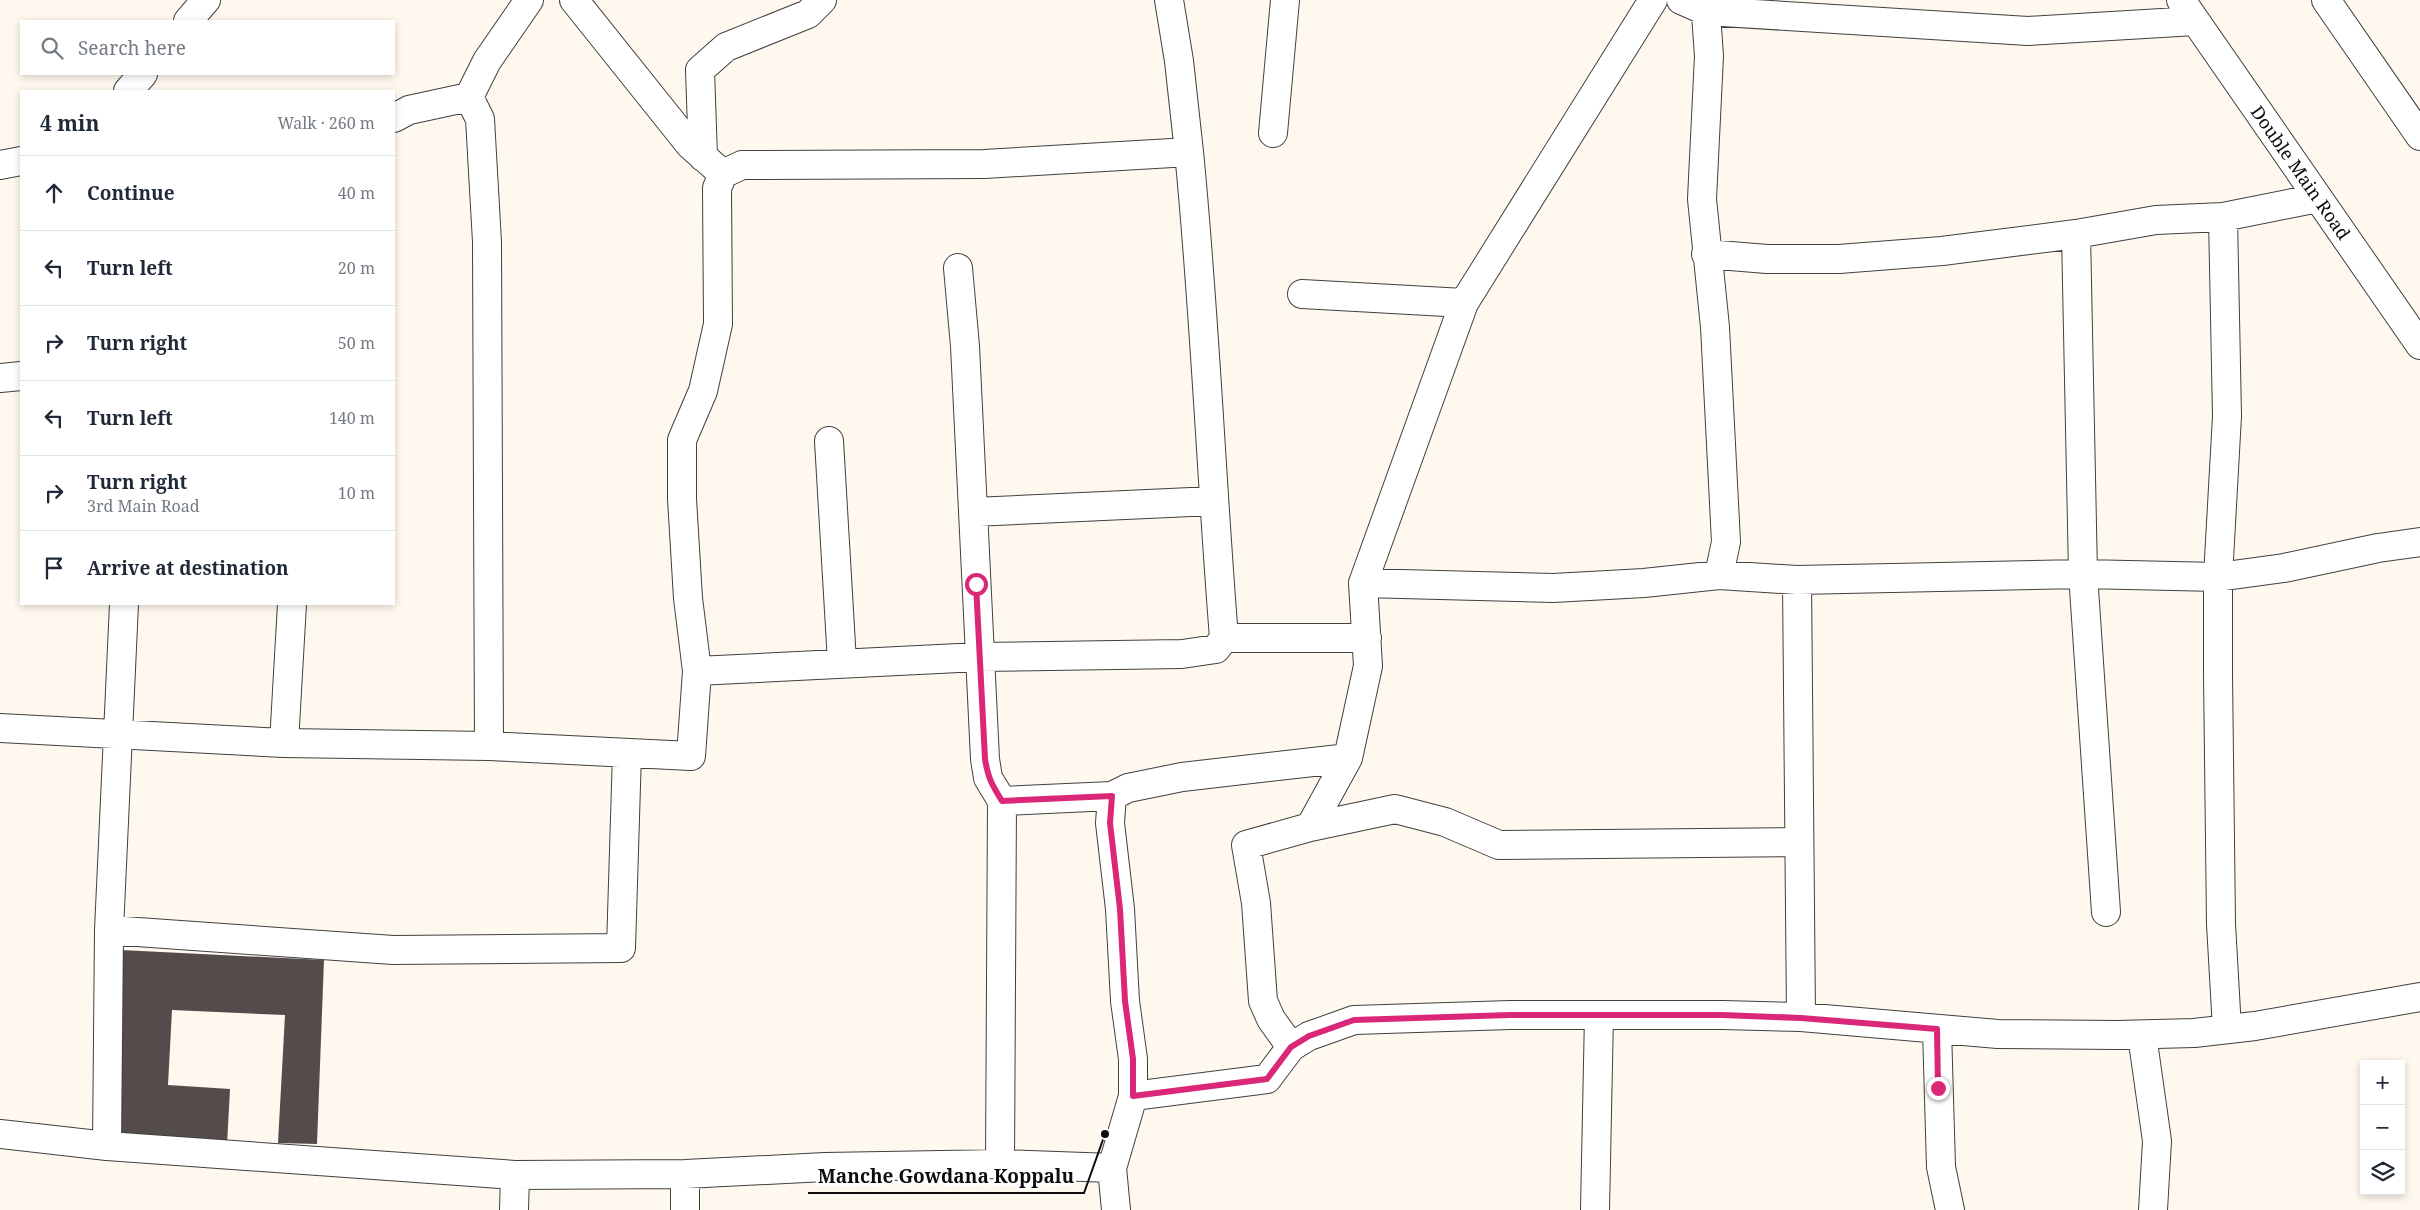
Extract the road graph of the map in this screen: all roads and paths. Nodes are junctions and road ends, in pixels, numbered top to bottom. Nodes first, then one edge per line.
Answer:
1 (206, 0) edge
2 (529, 0) edge
3 (574, 0) edge
4 (822, 0) edge
5 (1170, 0) edge
6 (1285, 0) edge
7 (1653, 0) edge
8 (1681, 0) edge
9 (2326, 0) edge
10 (1705, 5) edge
11 (2188, 10) edge
12 (189, 20) edge
13 (142, 75) edge
14 (129, 90) edge
15 (469, 97) junction
16 (395, 117) edge
17 (1273, 132) dead end
18 (2420, 136) edge
19 (1189, 152) junction
20 (20, 161) edge
21 (0, 165) edge
22 (713, 165) junction
23 (2318, 198) junction
24 (2223, 217) junction
25 (2076, 234) junction
26 (1706, 254) junction
27 (958, 268) dead end
28 (1302, 294) dead end
29 (1464, 303) junction
30 (2420, 345) edge
31 (20, 376) edge
32 (0, 378) edge
33 (829, 441) dead end
34 (1213, 501) junction
35 (974, 512) junction
36 (2420, 542) edge
37 (2083, 574) junction
38 (1719, 575) junction
39 (2218, 577) junction
40 (1797, 580) junction
41 (1363, 583) junction
42 (124, 605) edge
43 (292, 605) edge
44 (1224, 638) junction
45 (1368, 638) junction
46 (979, 657) junction
47 (842, 662) junction
48 (697, 671) junction
49 (0, 728) edge
50 (118, 733) junction
51 (284, 743) junction
52 (489, 746) junction
53 (627, 753) junction
54 (1348, 758) junction
55 (1112, 796) junction
56 (1002, 801) junction
57 (1310, 827) junction
58 (1799, 842) junction
59 (2106, 912) dead end
60 (109, 930) junction
61 (2420, 997) edge
62 (1599, 1015) junction
63 (1801, 1018) junction
64 (1937, 1029) junction
65 (2227, 1029) junction
66 (2142, 1035) junction
67 (1291, 1047) junction
68 (1133, 1096) junction
69 (0, 1134) edge
70 (107, 1146) junction
71 (1000, 1164) junction
72 (1112, 1168) junction
73 (685, 1174) junction
74 (514, 1175) junction
75 (514, 1210) edge
76 (685, 1210) edge
77 (1116, 1210) edge
78 (1595, 1210) edge
79 (1950, 1210) edge
80 (2152, 1210) edge

1 - 12 street
2 - 15 street
3 - 22 street
4 - 22 street
5 - 19 street
6 - 17 street
7 - 29 street
8 - 10 street
9 - 18 street
10 - 11 street
10 - 26 street
11 - 23 street, Double Main Road
13 - 14 street
15 - 16 street
15 - 52 street
19 - 22 street
19 - 34 street
20 - 21 street
22 - 48 street
23 - 24 street
23 - 30 street, Double Main Road
24 - 25 street
24 - 39 street
25 - 26 street
25 - 37 street
26 - 38 street
27 - 35 street
28 - 29 street
29 - 41 street
31 - 32 street
33 - 47 street
34 - 35 street
34 - 44 street
35 - 46 street
36 - 39 street
37 - 39 street
37 - 40 street
37 - 59 street
38 - 40 street
38 - 41 street
39 - 65 street
40 - 58 street
41 - 45 street
42 - 50 street
43 - 51 street
44 - 45 street
44 - 46 street
45 - 54 street
46 - 47 street
46 - 56 street
47 - 48 street
48 - 53 street
49 - 50 street
50 - 51 street
50 - 60 street
51 - 52 street
52 - 53 street
53 - 60 street
54 - 55 street
54 - 57 street
55 - 56 street
55 - 68 street
56 - 71 street
57 - 58 street
57 - 67 street
58 - 63 street
60 - 70 street
61 - 65 street
62 - 63 street
62 - 67 street
62 - 78 street
63 - 64 street
64 - 66 street
64 - 79 street
65 - 66 street
66 - 80 street
67 - 68 street
68 - 72 street
69 - 70 street
70 - 74 street
71 - 72 street
71 - 73 street
72 - 77 street
73 - 74 street
73 - 76 street
74 - 75 street

